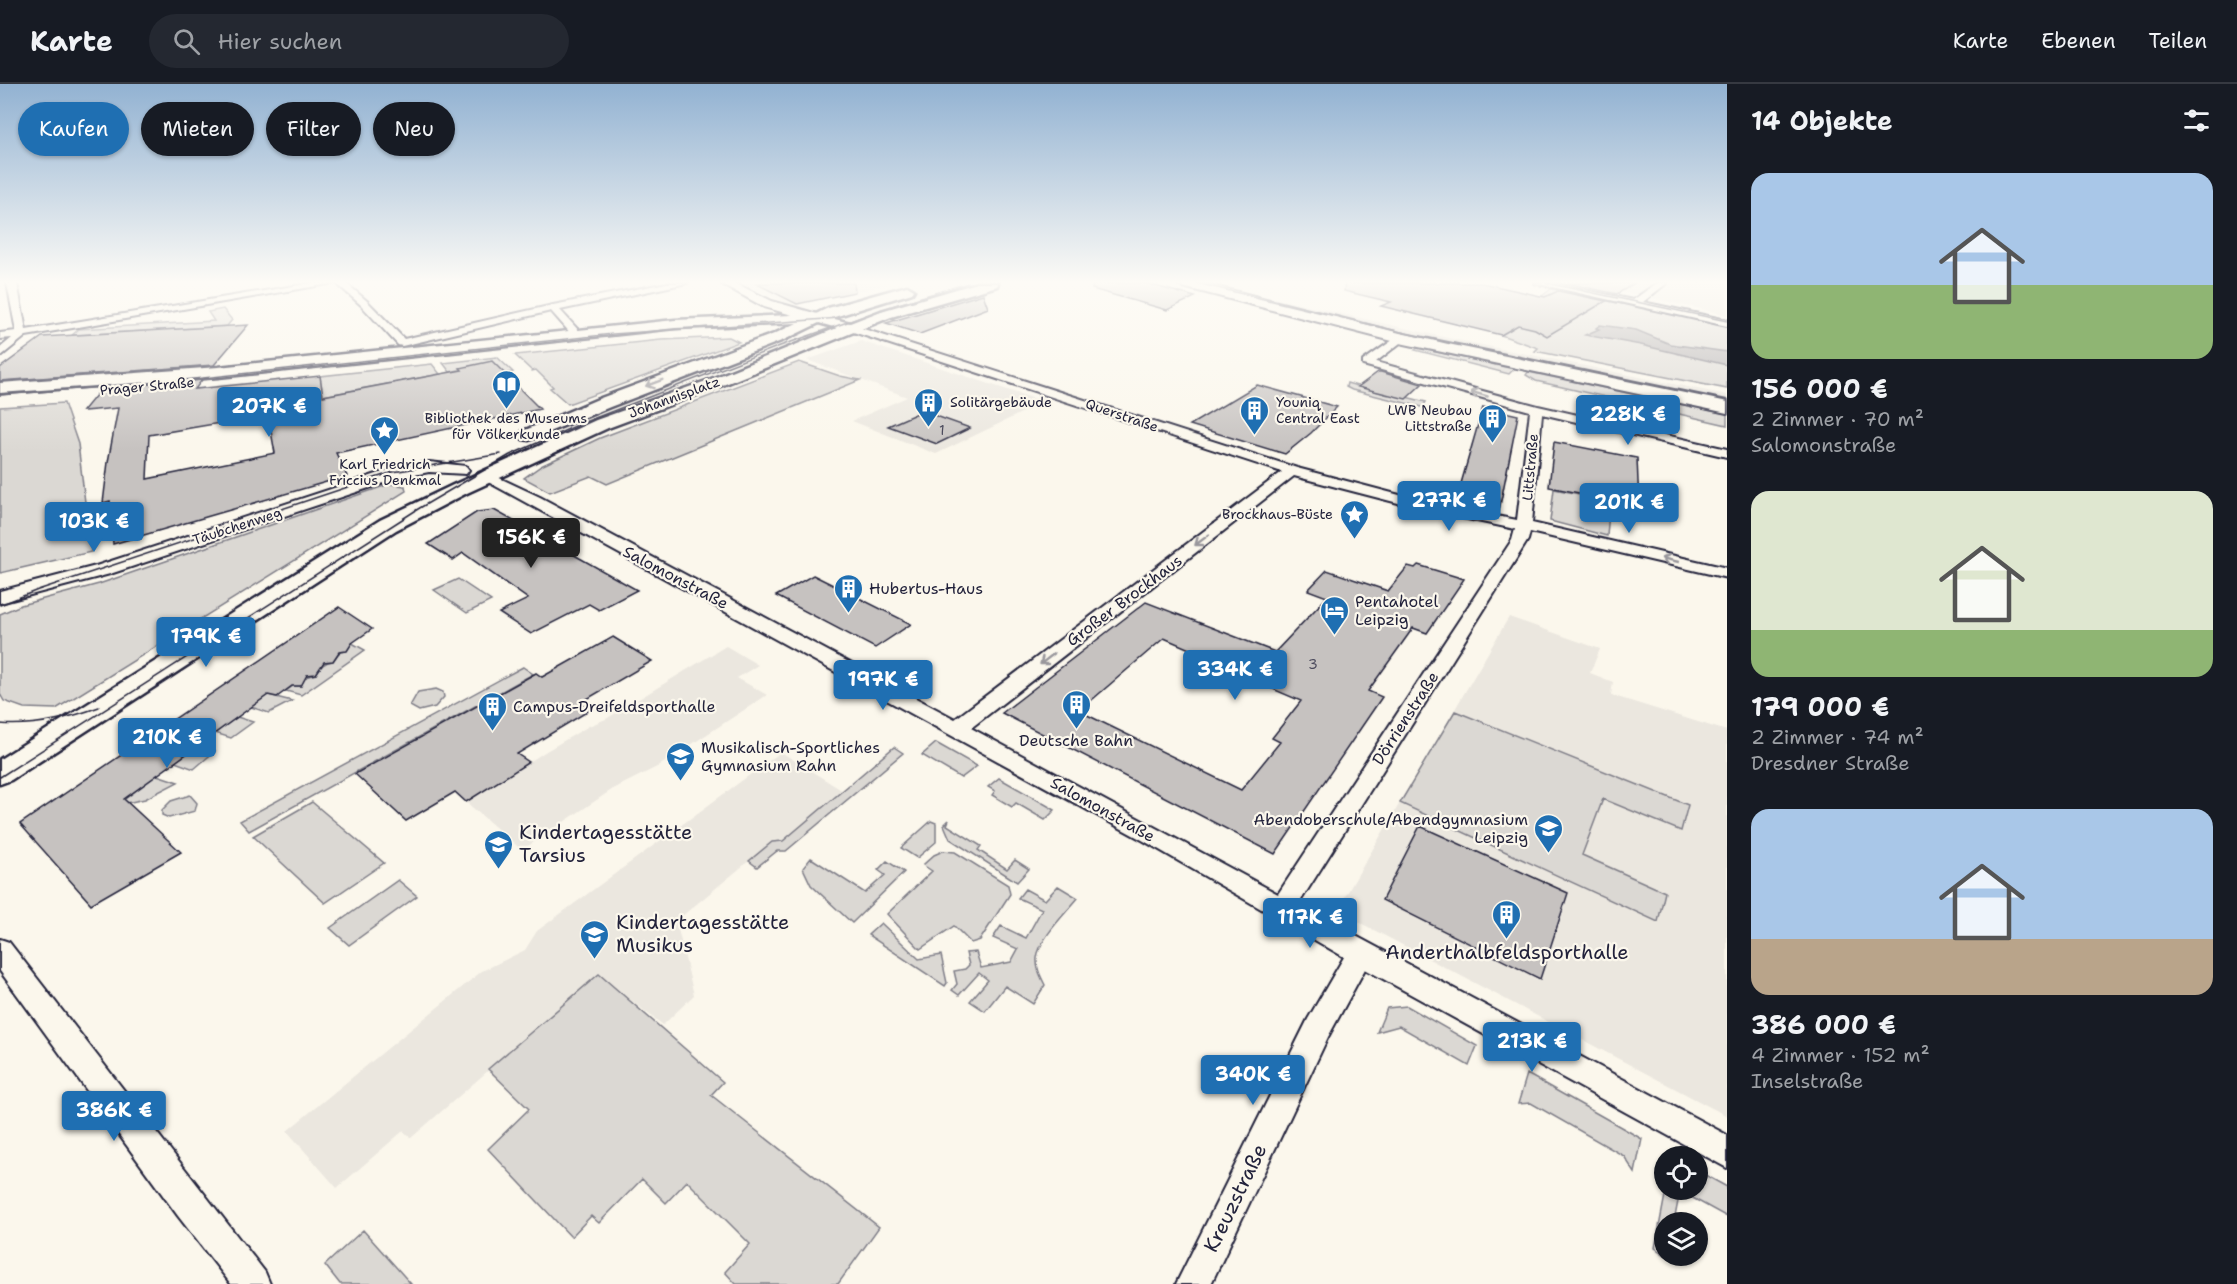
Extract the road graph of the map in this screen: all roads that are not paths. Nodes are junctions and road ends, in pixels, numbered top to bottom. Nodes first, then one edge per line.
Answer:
1 (18, 339) edge
2 (391, 339) edge
3 (446, 339) edge
4 (521, 339) edge
5 (619, 339) edge
6 (769, 339) edge
7 (823, 339) edge
8 (887, 339) edge
9 (1399, 339) edge
10 (1405, 339) edge
11 (1462, 339) edge
12 (401, 352) junction
13 (0, 354) edge
14 (0, 388) edge
15 (1727, 393) edge
16 (0, 398) edge
17 (1727, 407) edge
18 (1536, 409) junction
19 (515, 442) dead end
20 (1727, 453) edge
21 (476, 470) junction
22 (1292, 471) junction
23 (1524, 528) junction
24 (1727, 573) edge
25 (0, 597) edge
26 (956, 729) junction
27 (0, 773) edge
28 (1282, 908) junction
29 (0, 950) edge
30 (1360, 953) junction
31 (1727, 1152) edge
32 (253, 1284) edge
33 (1193, 1284) edge

1 - 13 street
2 - 12 street
3 - 12 street
4 - 12 main road
5 - 12 main road, Johannisplatz
6 -> 19 main road, Johannisplatz
7 - 21 main road, Johannisplatz
8 - 22 street, Querstraße
18 -> 9 street
10 - 17 main road
11 - 15 main road
12 - 14 main road, Prager Straße
12 - 16 main road, Prager Straße
18 - 20 street
18 - 23 street, Littstraße
21 - 25 street, Täubchenweg
21 - 26 street, Salomonstraße
21 - 27 main road, Johannisplatz
22 - 23 street, Querstraße
22 -> 26 street, Großer Brockhaus
24 -> 23 street, Querstraße
23 - 28 street, Dörrienstraße
26 - 28 street, Salomonstraße
28 - 30 street, Salomonstraße
29 - 32 street
30 - 31 street, Salomonstraße
30 - 33 street, Kreuzstraße

